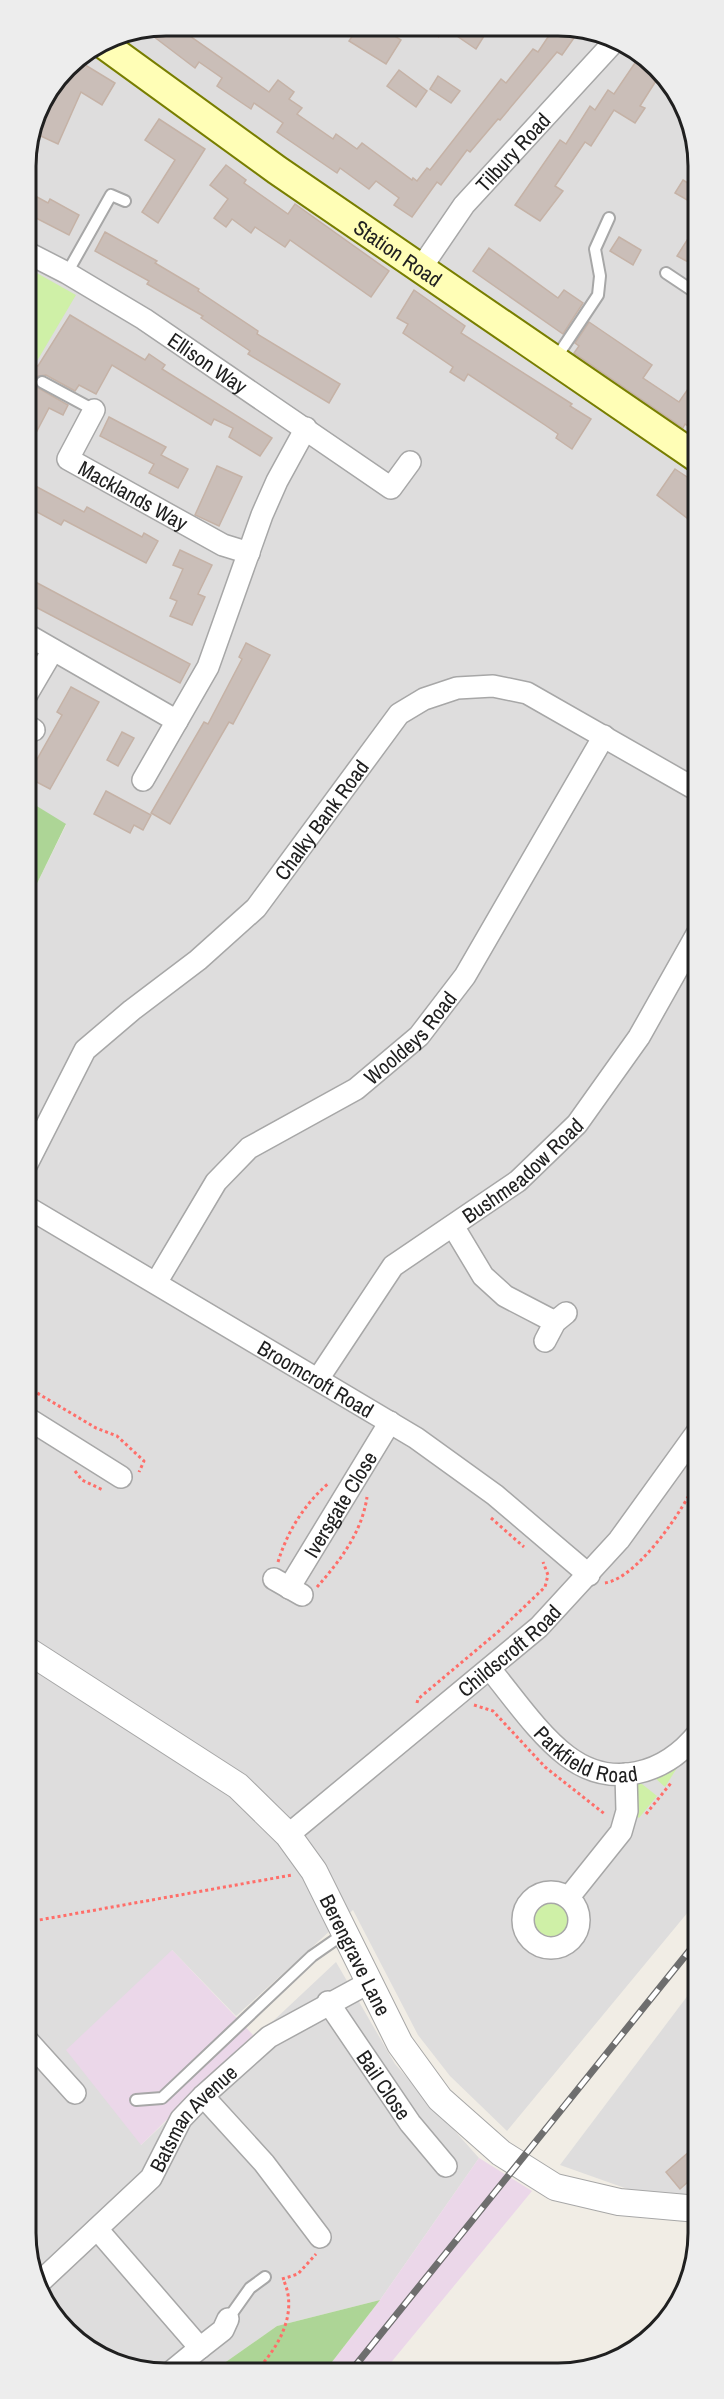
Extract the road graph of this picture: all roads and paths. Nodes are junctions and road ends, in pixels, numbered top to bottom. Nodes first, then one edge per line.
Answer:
1 (610, 47) edge
2 (110, 49) edge
3 (125, 201) dead end
4 (609, 218) dead end
5 (36, 257) edge
6 (421, 268) junction
7 (67, 273) junction
8 (666, 273) dead end
9 (688, 288) edge
10 (554, 361) junction
11 (42, 382) dead end
12 (94, 410) joint
13 (306, 428) junction
14 (688, 452) edge
15 (410, 462) dead end
16 (249, 553) junction
17 (36, 640) edge
18 (53, 650) junction
19 (36, 679) edge
20 (177, 721) junction
21 (604, 736) junction
22 (143, 780) dead end
23 (688, 785) edge
24 (688, 950) edge
25 (36, 1146) edge
26 (36, 1212) edge
27 (453, 1226) junction
28 (156, 1283) junction
29 (545, 1341) dead end
30 (318, 1379) junction
31 (390, 1422) junction
32 (36, 1425) edge
33 (688, 1445) edge
34 (121, 1477) dead end
35 (333, 1480) dead end
36 (368, 1493) dead end
37 (488, 1515) dead end
38 (526, 1548) dead end
39 (539, 1557) dead end
40 (589, 1575) junction
41 (289, 1587) junction
42 (36, 1656) edge
43 (490, 1670) junction
44 (472, 1699) dead end
45 (418, 1710) dead end
46 (688, 1743) edge
47 (626, 1774) junction
48 (671, 1783) dead end
49 (642, 1819) dead end
50 (611, 1821) dead end
51 (288, 1835) junction
52 (314, 1871) junction
53 (571, 1894) junction
54 (36, 1921) edge
55 (345, 1932) junction
56 (370, 1982) junction
57 (328, 2002) junction
58 (36, 2050) edge
59 (75, 2093) dead end
60 (203, 2096) junction
61 (136, 2100) dead end
62 (446, 2166) dead end
63 (688, 2208) edge
64 (97, 2229) junction
65 (320, 2237) joint
66 (266, 2277) joint
67 (44, 2278) edge
68 (283, 2279) junction
69 (228, 2319) joint
70 (200, 2348) junction
71 (182, 2363) edge
72 (264, 2363) edge

1 - 6 street, Tilbury Road
2 - 6 main road, Station Road
3 - 7 lane
4 - 10 lane
5 - 7 street, Ellison Way
6 - 10 main road, Station Road
7 - 13 street, Ellison Way
8 - 9 lane
10 - 14 main road, Station Road
11 - 12 lane
12 - 16 street, Macklands Way
13 - 15 street, Ellison Way
13 - 16 street
16 - 20 street
17 - 18 street
18 - 19 street
18 - 20 street
20 - 22 street
21 - 23 street, Chalky Bank Road
21 - 25 street, Chalky Bank Road
21 - 28 street, Wooldeys Road
24 - 27 street, Bushmeadow Road
26 - 28 street, Broomcroft Road
27 - 29 street
27 - 30 street, Bushmeadow Road
28 - 30 street, Broomcroft Road
30 - 31 street, Broomcroft Road
31 - 40 street, Broomcroft Road
31 - 41 street, Iversgate Close
32 - 34 street
33 - 40 street, Childscroft Road
35 - 41 path
36 - 41 path
37 - 38 path
39 - 45 path
40 - 43 street, Childscroft Road
42 - 51 street, Berengrave Lane
43 - 47 street, Parkfield Road
43 - 51 street, Childscroft Road
44 - 50 path
46 - 47 street, Parkfield Road
47 - 53 street
48 - 49 path
51 - 52 street, Berengrave Lane
52 - 54 path
52 - 55 street, Berengrave Lane
53 - 53 path
55 - 56 street, Berengrave Lane
55 - 61 lane
56 - 57 street, Batsman Avenue
56 - 63 street, Berengrave Lane
57 - 60 street, Batsman Avenue
57 - 62 street, Bail Close
58 - 59 street
60 - 64 street, Batsman Avenue
60 - 65 street
64 - 67 street, Batsman Avenue
64 - 70 street
65 - 68 path
66 - 68 path
66 - 69 lane
68 - 72 path
69 - 70 street
70 - 71 street

